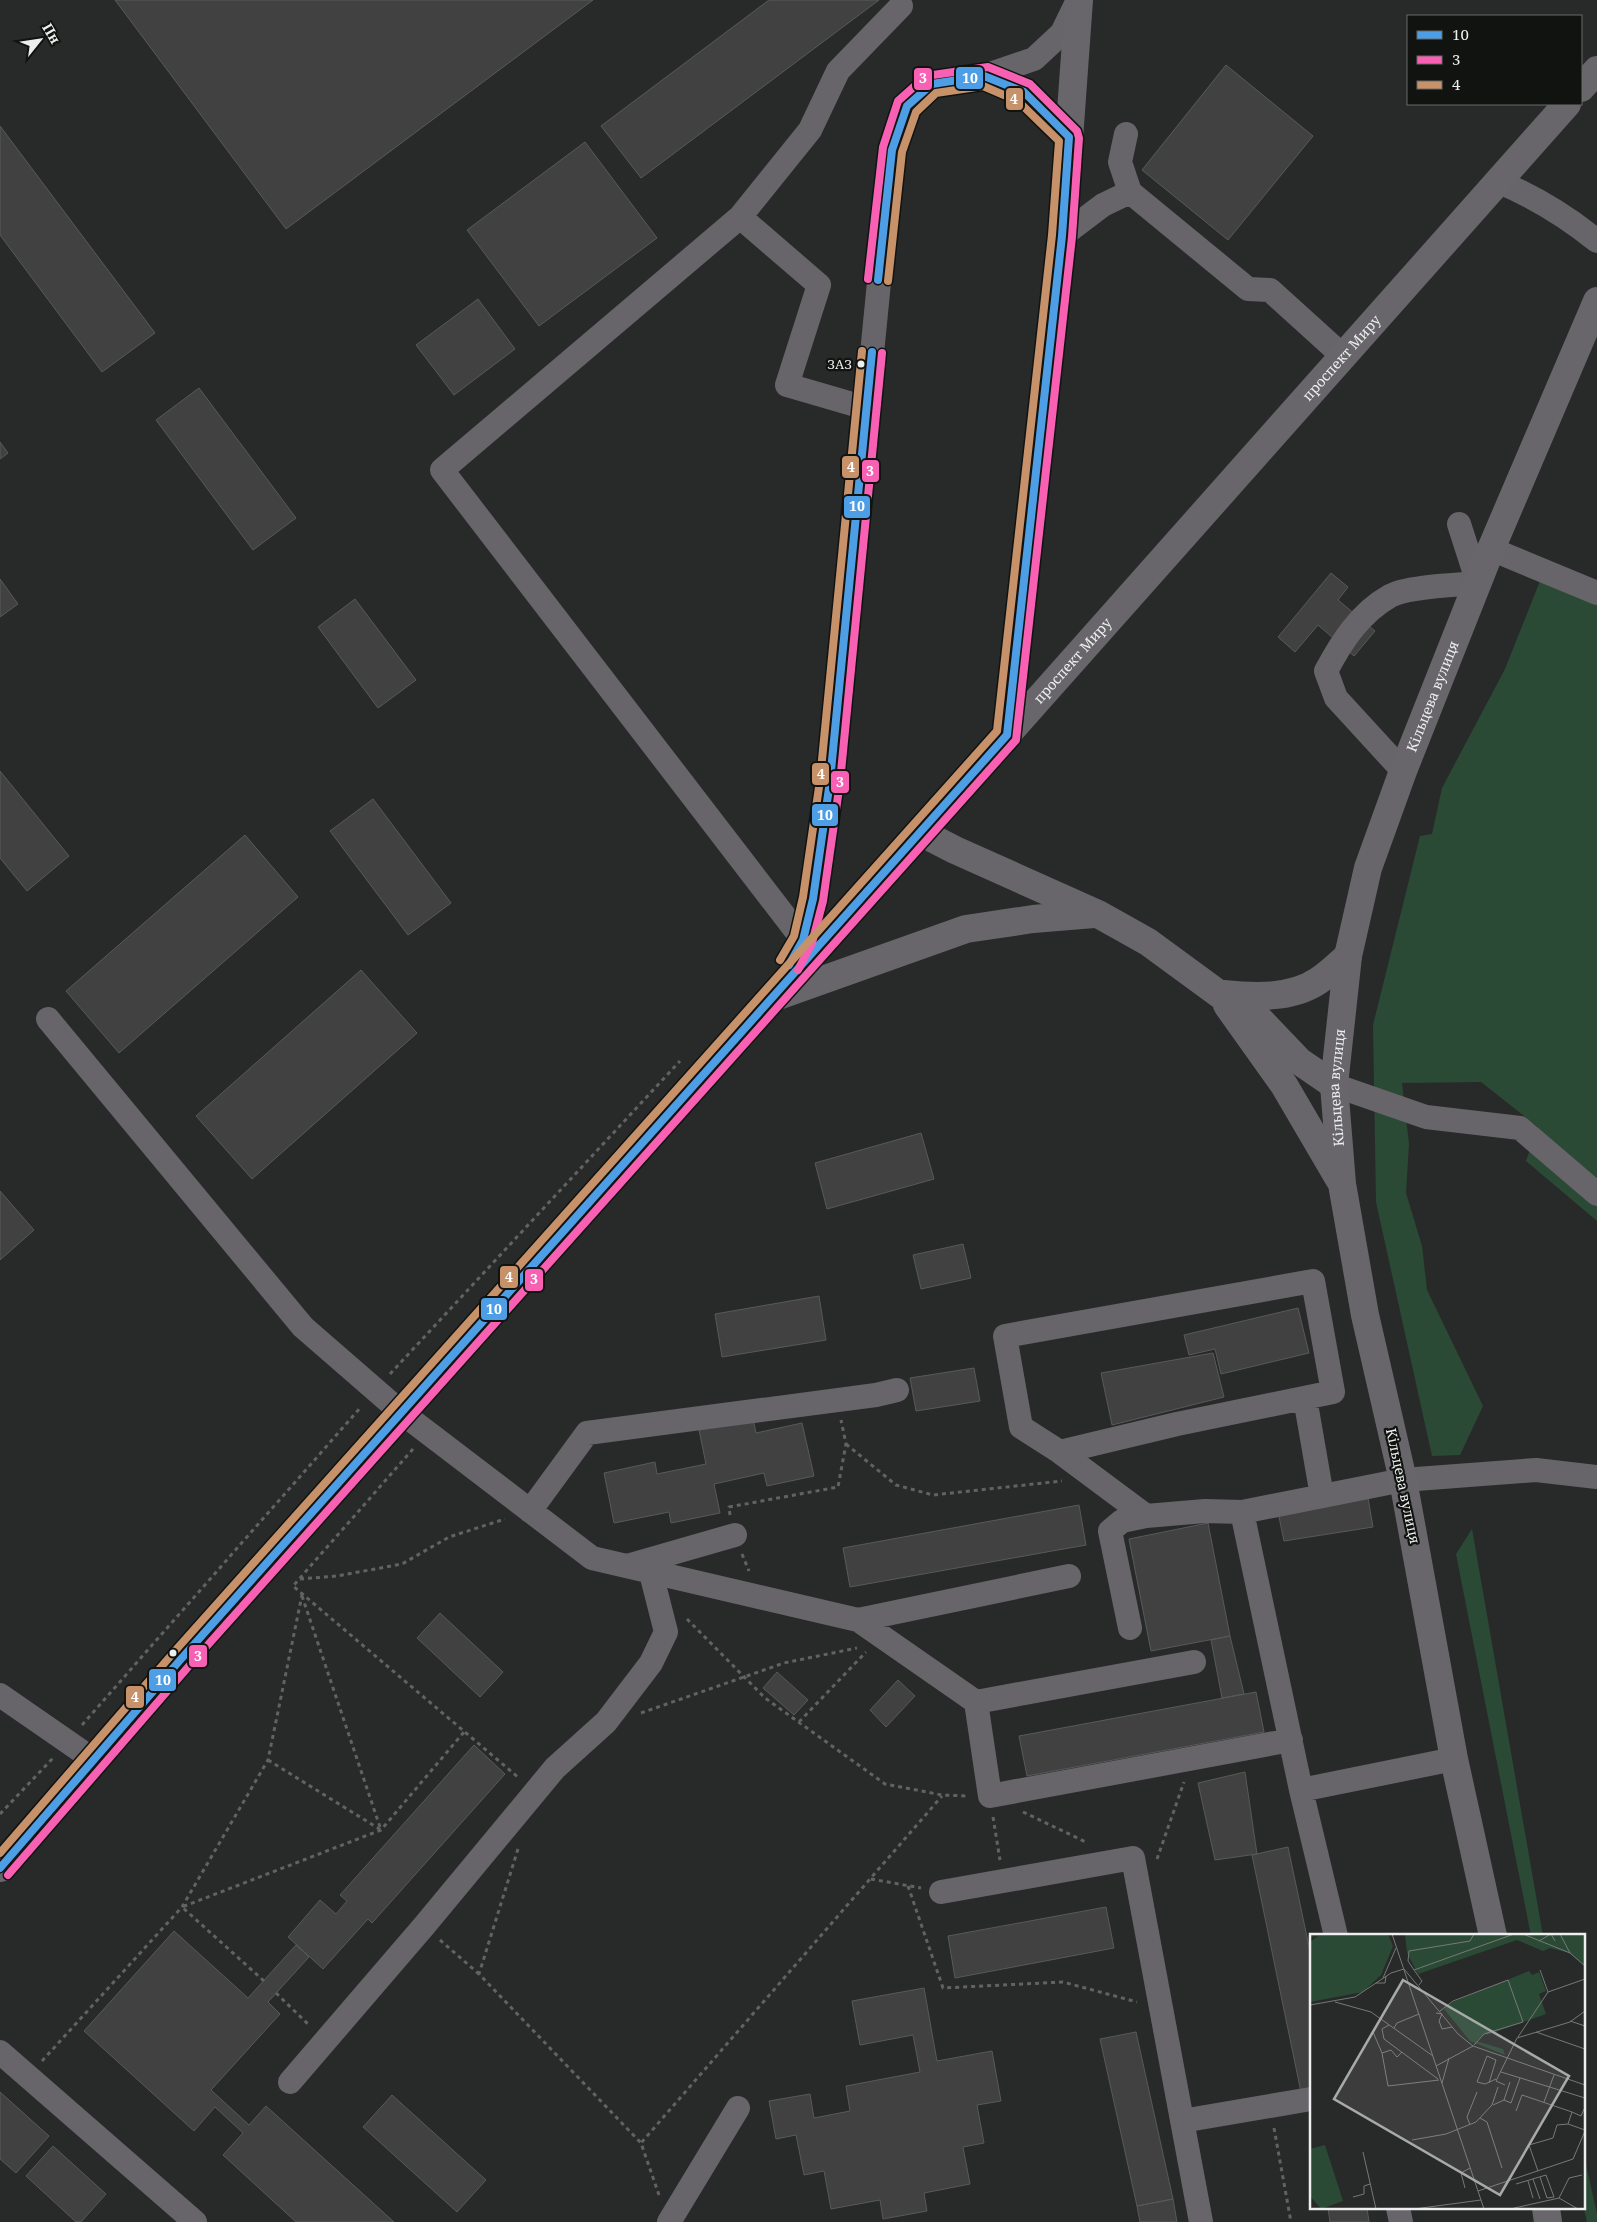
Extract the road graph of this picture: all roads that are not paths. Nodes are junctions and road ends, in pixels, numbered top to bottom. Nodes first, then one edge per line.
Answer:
1 (1079, 0) edge
2 (901, 6) dead end
3 (1597, 70) edge
4 (984, 76) junction
5 (1582, 87) edge
6 (1566, 105) edge
7 (1126, 134) dead end
8 (1069, 138) junction
9 (1499, 182) junction
10 (1065, 192) junction
11 (1130, 192) junction
12 (1103, 205) junction
13 (740, 217) junction
14 (1062, 236) junction
15 (1597, 241) edge
16 (1597, 301) edge
17 (1344, 357) junction
18 (866, 408) junction
19 (1459, 524) dead end
20 (1491, 549) junction
21 (1478, 583) junction
22 (1597, 593) edge
23 (1007, 735) junction
24 (1403, 771) junction
25 (920, 832) junction
26 (1098, 914) junction
27 (803, 940) junction
28 (1348, 956) junction
29 (1219, 994) junction
30 (770, 999) junction
31 (48, 1019) dead end
32 (1334, 1085) junction
33 (1342, 1184) junction
34 (1597, 1194) edge
35 (897, 1390) dead end
36 (1305, 1398) junction
37 (402, 1413) junction
38 (1060, 1452) junction
39 (1597, 1478) edge
40 (1403, 1480) junction
41 (1322, 1496) junction
42 (530, 1511) junction
43 (1242, 1512) junction
44 (1146, 1516) junction
45 (735, 1535) road end
46 (625, 1566) junction
47 (651, 1573) junction
48 (1069, 1576) dead end
49 (858, 1620) junction
50 (1130, 1628) dead end
51 (1194, 1662) dead end
52 (0, 1695) edge
53 (976, 1702) junction
54 (1291, 1740) junction
55 (1454, 1759) junction
56 (94, 1760) junction
57 (1301, 1790) junction
58 (0, 1868) edge
59 (941, 1892) road end
60 (1336, 1934) edge
61 (1493, 1934) edge
62 (0, 2052) edge
63 (290, 2082) dead end
64 (1310, 2099) edge
65 (738, 2108) dead end
66 (1182, 2121) junction
67 (665, 2213) edge
68 (195, 2222) edge
69 (1201, 2222) edge

1 - 4 street
1 - 8 main road
2 - 13 street
3 - 5 main road
4 - 8 street
4 - 18 street
6 - 9 main road, проспект Миру
7 - 11 street
8 - 10 main road
9 - 15 street
9 - 17 main road, проспект Миру
10 - 12 street
10 - 14 main road
11 - 12 street
11 - 17 street
12 - 14 street
13 - 18 street
13 - 27 street
14 - 23 main road
16 - 20 main road, Кільцева вулиця
17 - 23 main road, проспект Миру
18 - 27 street
19 - 21 street
20 - 21 main road, Кільцева вулиця
20 - 22 street
21 - 24 main road, Кільцева вулиця
21 - 24 street
23 - 25 main road, проспект Миру
24 - 28 main road, Кільцева вулиця
25 - 26 main road
25 - 30 main road, проспект Миру
26 - 29 main road
26 - 30 main road
27 - 30 street
28 - 29 main road
28 - 32 main road, Кільцева вулиця
29 - 32 main road
29 - 33 main road
30 - 37 main road, проспект Миру
31 - 37 street
32 - 33 main road, Кільцева вулиця
32 - 34 street
33 - 40 main road, Кільцева вулиця
35 - 42 street
36 - 38 street
36 - 38 street
36 - 41 street
37 - 42 street
37 - 56 main road, проспект Миру
38 - 44 street
39 - 40 street
40 - 41 street
40 - 55 main road, Кільцева вулиця
41 - 43 street
42 - 46 street
43 - 44 street
43 - 54 street
44 - 50 street
45 - 46 street
46 - 47 street
47 - 49 street
47 - 63 street
48 - 49 street
49 - 53 street
51 - 53 street
52 - 56 street
53 - 54 street
54 - 57 street
55 - 57 street
55 - 61 main road, Кільцева вулиця
56 - 58 main road, проспект Миру
57 - 60 street
59 - 66 street
62 - 68 street
64 - 66 street
65 - 67 street
66 - 69 street

